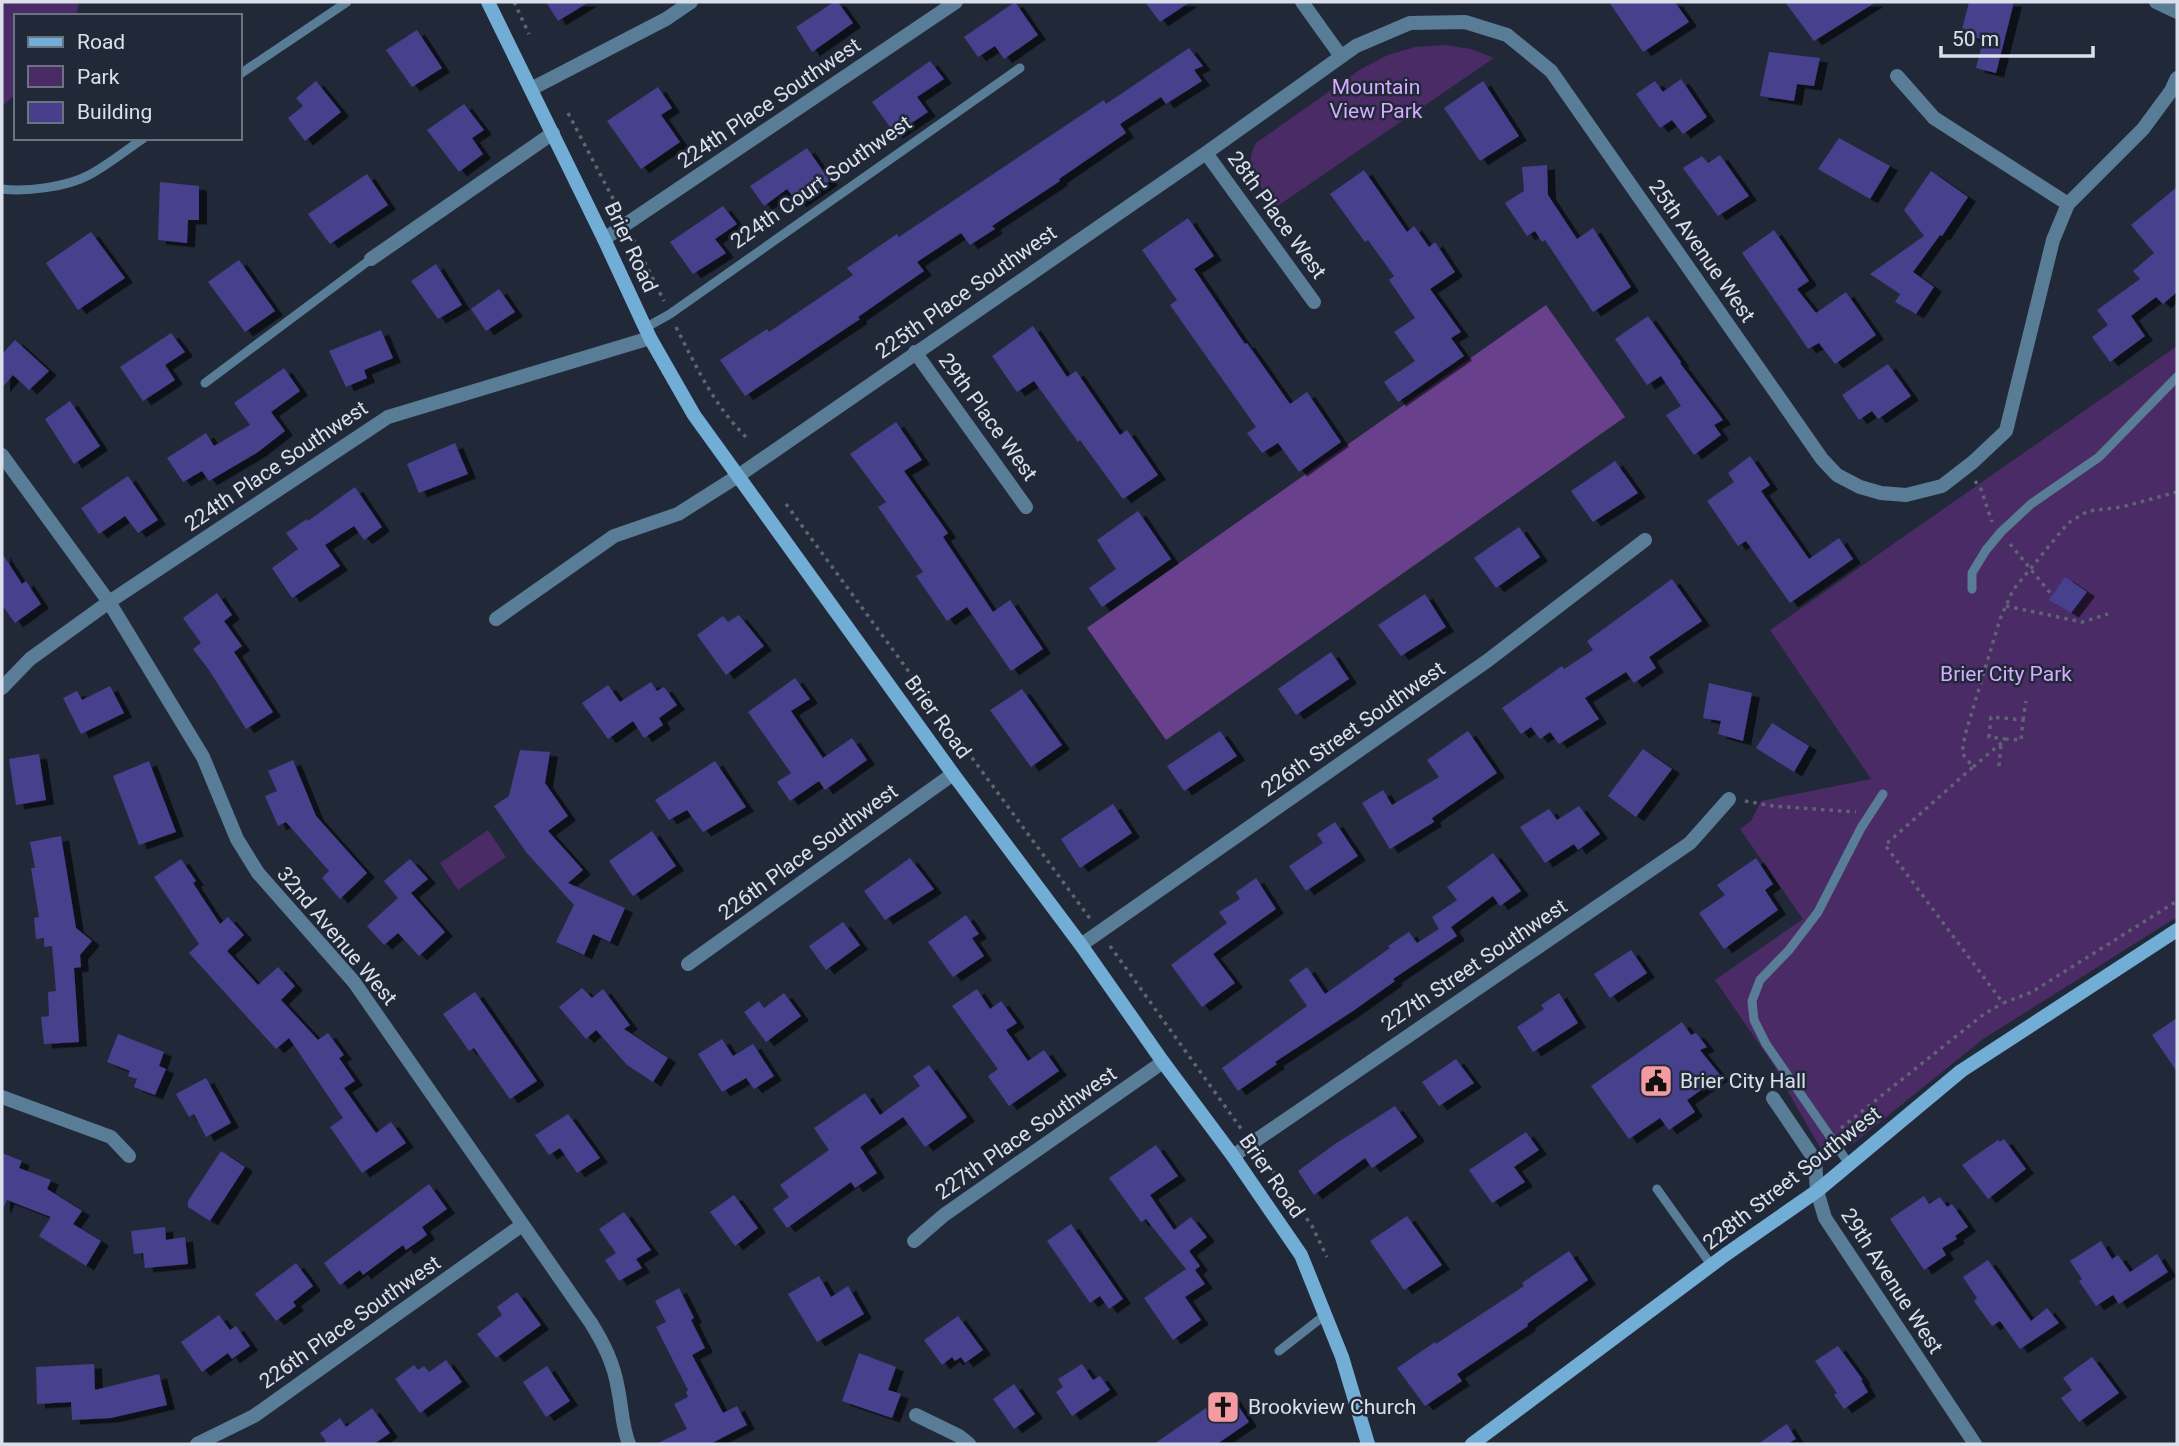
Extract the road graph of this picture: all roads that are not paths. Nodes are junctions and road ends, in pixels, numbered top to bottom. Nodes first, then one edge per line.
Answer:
1 (347, 2) edge
2 (488, 2) edge
3 (691, 2) edge
4 (956, 2) edge
5 (1302, 2) edge
6 (2156, 2) edge
7 (2177, 12) edge
8 (1465, 22) joint
9 (1340, 55) junction
10 (1020, 68) dead end
11 (242, 73) edge
12 (1896, 76) dead end
13 (2177, 78) edge
14 (531, 89) junction
15 (553, 133) junction
16 (142, 140) edge
17 (1206, 153) junction
18 (2, 189) edge
19 (2068, 204) junction
20 (604, 239) junction
21 (371, 259) joint
22 (1314, 302) dead end
23 (647, 333) junction
24 (915, 352) junction
25 (2177, 377) edge
26 (205, 383) dead end
27 (2, 455) edge
28 (738, 476) junction
29 (1026, 507) dead end
30 (1645, 540) dead end
31 (1972, 589) dead end
32 (108, 602) junction
33 (496, 619) dead end
34 (2, 688) edge
35 (953, 774) junction
36 (1883, 794) dead end
37 (1729, 799) road end
38 (2177, 930) edge
39 (1081, 945) junction
40 (688, 964) dead end
41 (1163, 1062) junction
42 (2, 1097) edge
43 (1773, 1098) dead end
44 (129, 1156) dead end
45 (1233, 1156) junction
46 (1849, 1164) junction
47 (1657, 1189) dead end
48 (1817, 1191) junction
49 (522, 1225) junction
50 (914, 1241) dead end
51 (1712, 1266) junction
52 (1325, 1315) junction
53 (1279, 1351) dead end
54 (916, 1415) dead end
55 (197, 1444) edge
56 (629, 1444) edge
57 (969, 1444) edge
58 (1368, 1444) edge
59 (1472, 1444) edge
60 (1975, 1444) edge

1 - 11 lane
2 - 14 main road, Brier Road
3 - 14 street
4 - 20 street, 224th Place Southwest
5 - 9 street
6 - 7 street
8 - 9 street, 225th Place Southwest
8 - 19 street, 25th Avenue West
9 - 17 street, 225th Place Southwest
10 - 23 lane, 224th Court Southwest
12 - 19 street
13 - 19 street
14 - 15 main road, Brier Road
15 - 20 main road, Brier Road
15 - 21 street
16 - 18 lane
17 - 22 street, 28th Place West
17 - 24 street, 225th Place Southwest
20 - 23 main road, Brier Road
21 - 26 lane
23 - 28 main road, Brier Road
23 - 32 street, 224th Place Southwest
24 - 28 street, 225th Place Southwest
24 - 29 street, 29th Place West
25 - 31 lane
27 - 32 street, 32nd Avenue West
28 - 33 street, 225th Place Southwest
28 - 35 main road, Brier Road
30 - 39 street, 226th Street Southwest
32 - 34 street, 224th Place Southwest
32 - 49 street, 32nd Avenue West
35 - 39 main road, Brier Road
35 - 40 street, 226th Place Southwest
36 - 46 lane
37 - 45 street, 227th Street Southwest
38 - 46 main road, 228th Street Southwest
39 - 41 main road, Brier Road
41 - 45 main road, Brier Road
41 - 50 street, 227th Place Southwest
42 - 44 street
43 - 48 street, 29th Avenue West
45 - 52 main road, Brier Road
46 - 48 main road, 228th Street Southwest
47 - 51 lane
48 - 51 main road, 228th Street Southwest
48 - 60 street, 29th Avenue West
49 - 55 street, 226th Place Southwest
49 - 56 street, 32nd Avenue West
51 - 59 main road, 228th Street Southwest
52 - 53 lane
52 - 58 main road, Brier Road
54 - 57 street

